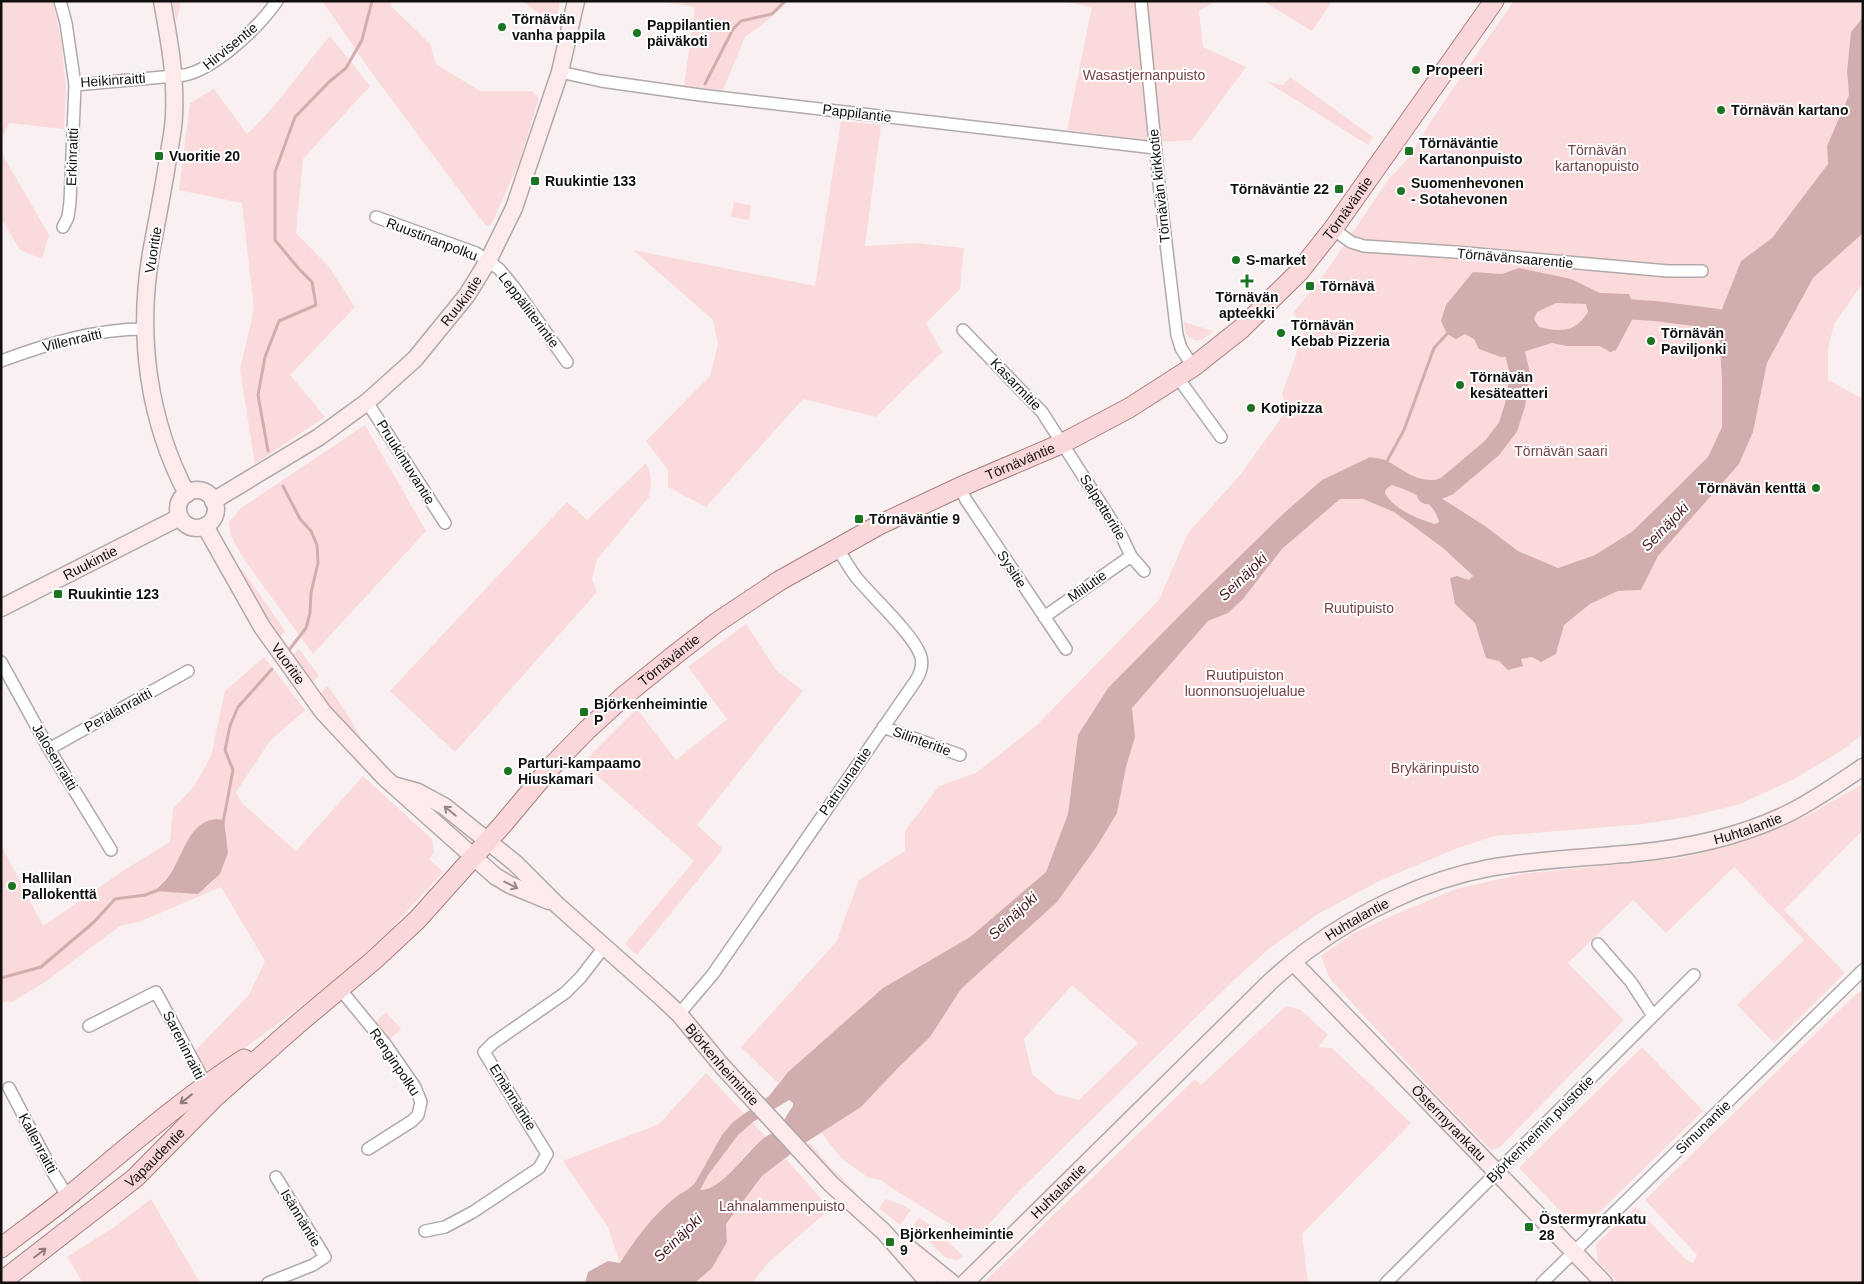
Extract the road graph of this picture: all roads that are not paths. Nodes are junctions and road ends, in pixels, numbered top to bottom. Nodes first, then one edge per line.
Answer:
1 (60, 1) edge
2 (162, 1) edge
3 (277, 1) edge
4 (576, 1) edge
5 (1141, 1) edge
6 (1494, 1) edge
7 (560, 72) junction
8 (173, 76) junction
9 (75, 85) junction
10 (1155, 148) junction
11 (376, 217) dead end
12 (63, 228) dead end
13 (1334, 229) junction
14 (488, 261) junction
15 (1702, 271) dead end
16 (144, 329) junction
17 (964, 330) dead end
18 (1, 361) edge
19 (567, 362) dead end
20 (1185, 373) junction
21 (367, 402) junction
22 (1221, 437) dead end
23 (1063, 443) junction
24 (960, 487) junction
25 (187, 494) junction
26 (214, 501) junction
27 (180, 517) junction
28 (445, 523) dead end
29 (205, 526) junction
30 (837, 548) junction
31 (1131, 556) junction
32 (1144, 571) dead end
33 (1, 608) edge
34 (1044, 617) junction
35 (1066, 650) dead end
36 (1, 662) edge
37 (188, 671) dead end
38 (883, 727) junction
39 (49, 748) junction
40 (960, 755) dead end
41 (1863, 767) edge
42 (111, 850) dead end
43 (480, 850) junction
44 (555, 903) junction
45 (1598, 944) dead end
46 (604, 947) junction
47 (1292, 962) junction
48 (1863, 970) edge
49 (1694, 975) dead end
50 (340, 989) junction
51 (679, 1014) junction
52 (1653, 1016) junction
53 (90, 1026) dead end
54 (9, 1088) dead end
55 (209, 1091) junction
56 (368, 1148) dead end
57 (1496, 1174) junction
58 (276, 1177) dead end
59 (68, 1197) junction
60 (425, 1231) dead end
61 (884, 1232) junction
62 (1, 1248) edge
63 (1574, 1251) junction
64 (1, 1282) edge
65 (268, 1283) edge
66 (929, 1283) edge
67 (952, 1283) edge
68 (965, 1283) edge
69 (1386, 1283) edge
70 (1542, 1283) edge
71 (1604, 1283) edge

1 - 9 street, Heikinraitti
2 - 8 street, Vuoritie
3 - 8 street, Hirvisentie
4 - 7 street, Ruukintie
5 - 10 street, Törnävän kirkkotie
6 - 13 main road, Törnäväntie
7 - 10 street, Pappilantie
7 - 14 street, Ruukintie
8 - 9 street, Heikinraitti
8 - 16 street, Vuoritie
9 - 12 street, Erkinraitti
10 - 20 street, Törnävän kirkkotie
11 - 14 street, Ruustinanpolku
13 - 15 street, Törnävänsaarentie
13 - 20 main road, Törnäväntie
14 - 19 street, Leppäliiterintie
14 - 21 street, Ruukintie
16 - 18 street, Villenraitti
16 - 25 street, Vuoritie
17 - 23 street, Kasarmitie
20 - 22 street, Törnävän kirkkotie
20 - 23 main road, Törnäväntie
21 - 26 street, Ruukintie
21 - 28 street, Pruukintuvantie
23 - 24 main road, Törnäväntie
23 - 31 street, Salpetteritie
24 - 30 main road, Törnäväntie
24 - 34 street, Sysitie
25 - 26 street
25 - 27 street
26 - 29 street
27 - 29 street
27 - 33 street, Ruukintie
29 - 43 street, Vuoritie
30 - 38 street, Patruunantie
30 - 43 main road, Törnäväntie
31 - 32 street, Salpetteritie
31 - 34 street, Miilutie
34 - 35 street, Sysitie
36 - 39 street, Jalosenraitti
37 - 39 street, Perälänraitti
38 - 40 street, Silinteritie
38 - 51 street, Patruunantie
39 - 42 street, Jalosenraitti
41 - 47 street, Huhtalantie
43 - 44 street, Björkenheimintie
43 -> 44 street, Björkenheimintie
43 - 50 main road, Vapaudentie
44 - 46 street, Björkenheimintie
45 - 52 street
46 - 51 street, Björkenheimintie
46 - 60 street, Emännäntie
47 - 57 street, Östermyrankatu
47 - 68 street, Huhtalantie
48 - 63 street, Simunantie
49 - 52 street, Björkenheimin puistotie
50 - 55 main road, Vapaudentie
50 - 56 street, Renginpolku
51 - 61 street, Björkenheimintie
52 - 57 street, Björkenheimin puistotie
53 - 55 street, Sareninraitti
54 - 59 street, Kallenraitti
55 -> 59 main road, Vapaudentie
64 -> 55 main road, Vapaudentie
57 - 63 street, Östermyrankatu
57 - 69 street, Björkenheimin puistotie
58 - 65 street, Isännäntie
59 - 62 main road, Vapaudentie
61 - 66 street, Björkenheimintie
61 - 67 street, Björkenheimintie
63 - 70 street, Simunantie
63 - 71 street, Östermyrankatu

